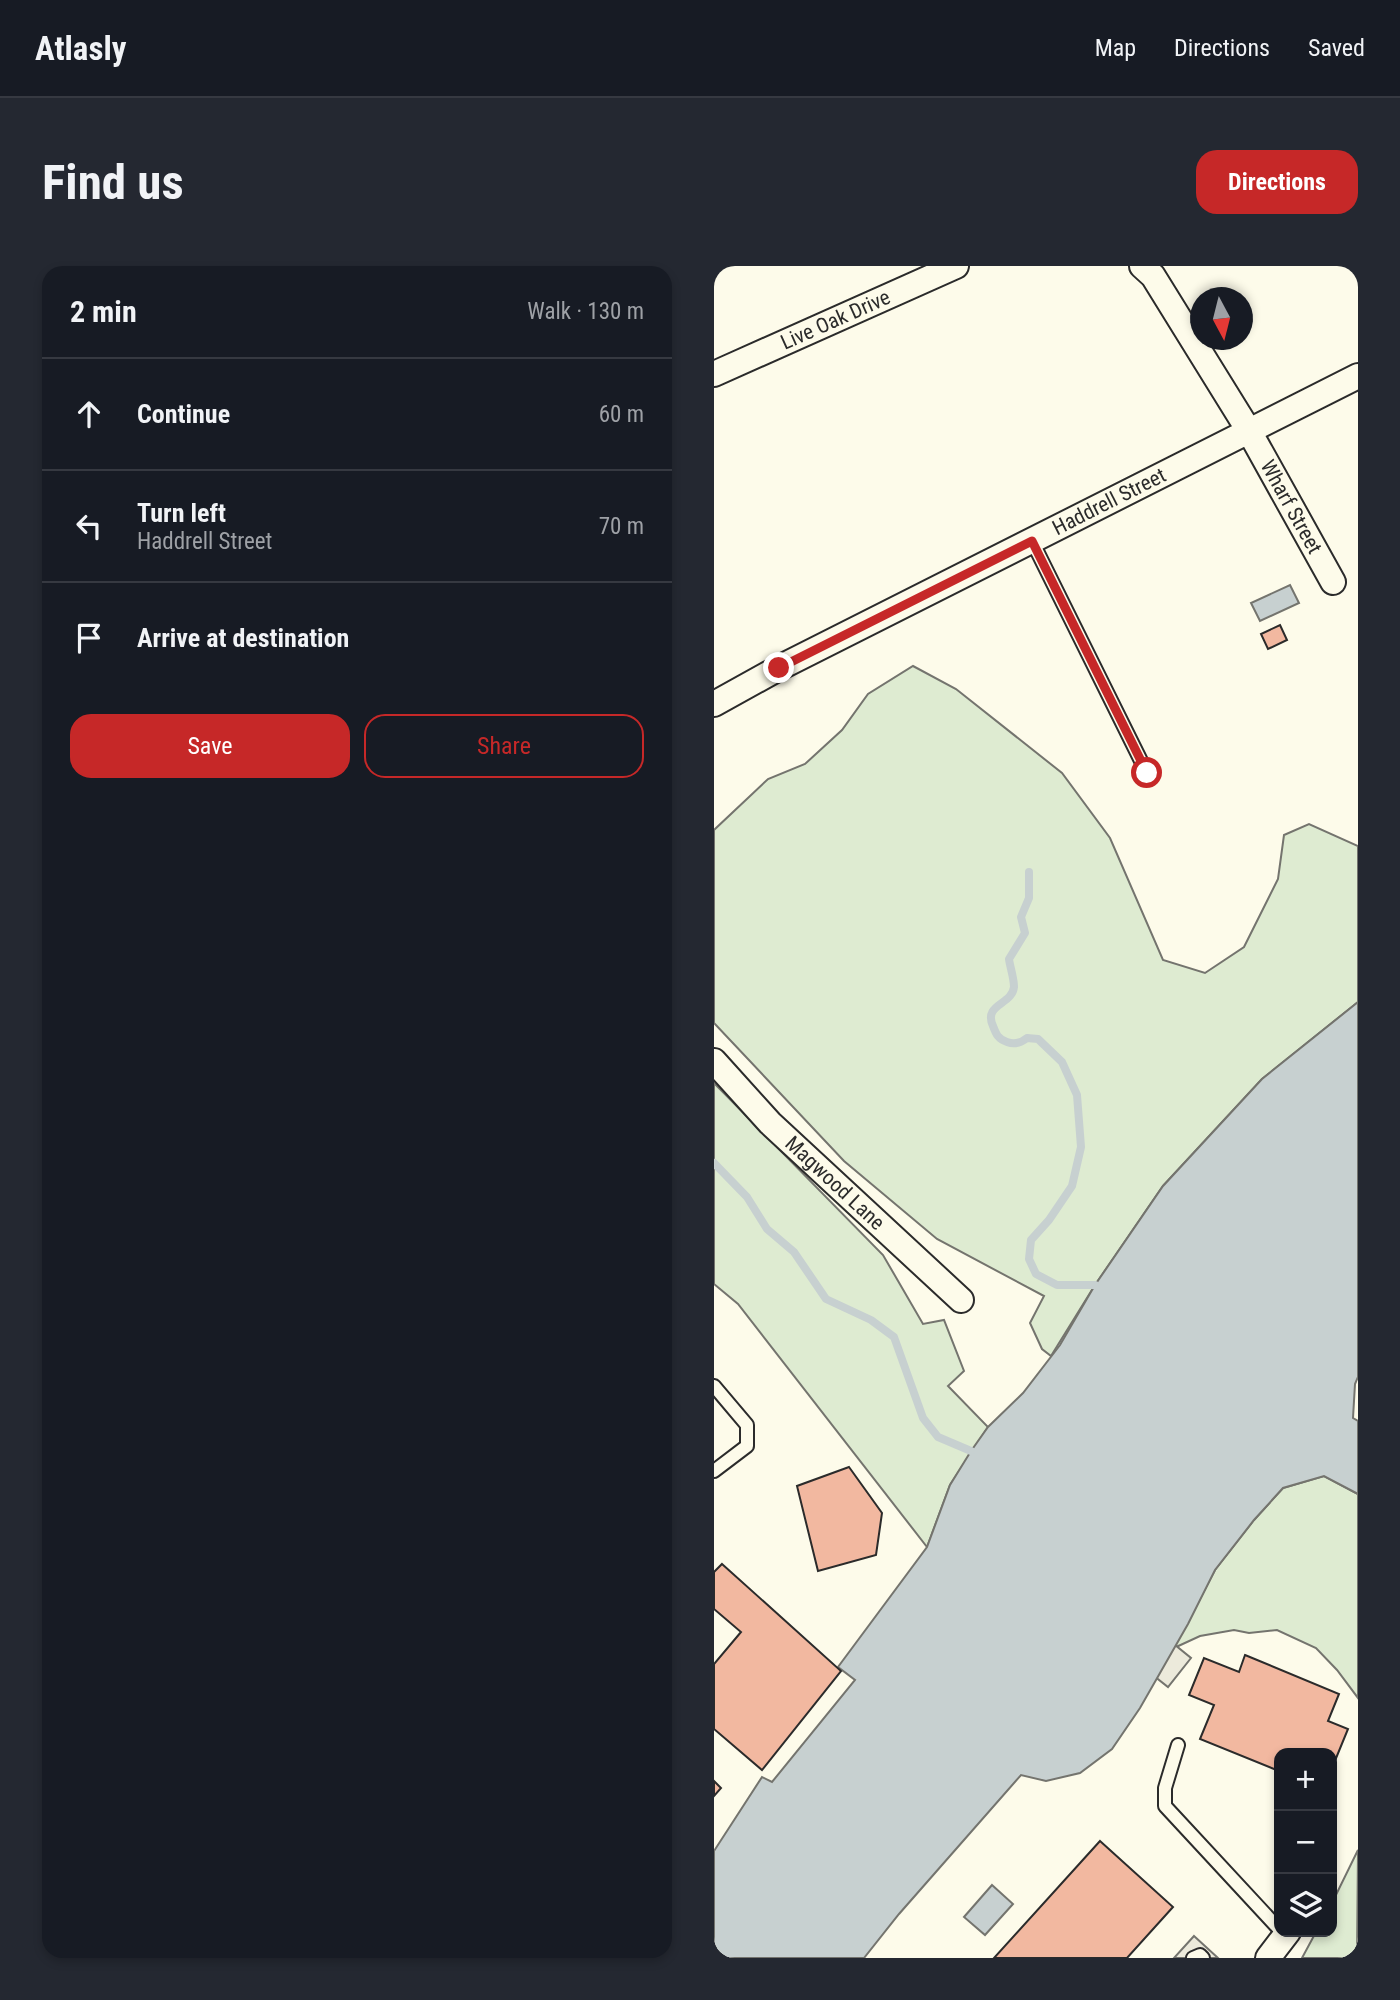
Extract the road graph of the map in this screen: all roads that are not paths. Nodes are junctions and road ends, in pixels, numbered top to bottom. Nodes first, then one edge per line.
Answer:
1 (956, 266) edge
2 (1142, 266) edge
3 (714, 374) edge
4 (1358, 376) edge
5 (1249, 431) junction
6 (1032, 541) junction
7 (1333, 582) dead end
8 (714, 704) edge
9 (1147, 773) dead end
10 (714, 1061) edge
11 (961, 1300) dead end
12 (714, 1386) edge
13 (714, 1471) edge
14 (1178, 1745) dead end
15 (1274, 1922) edge
16 (1281, 1937) edge
17 (1193, 1958) edge
18 (1203, 1958) edge
19 (1268, 1958) edge

1 - 3 street, Live Oak Drive
2 - 5 street
4 - 5 street, Haddrell Street
5 - 6 street, Haddrell Street
5 - 7 street, Wharf Street
6 - 8 street, Haddrell Street
6 - 9 lane
10 - 11 street, Magwood Lane
12 - 13 lane
14 - 15 lane
16 - 19 street
17 - 18 lane

